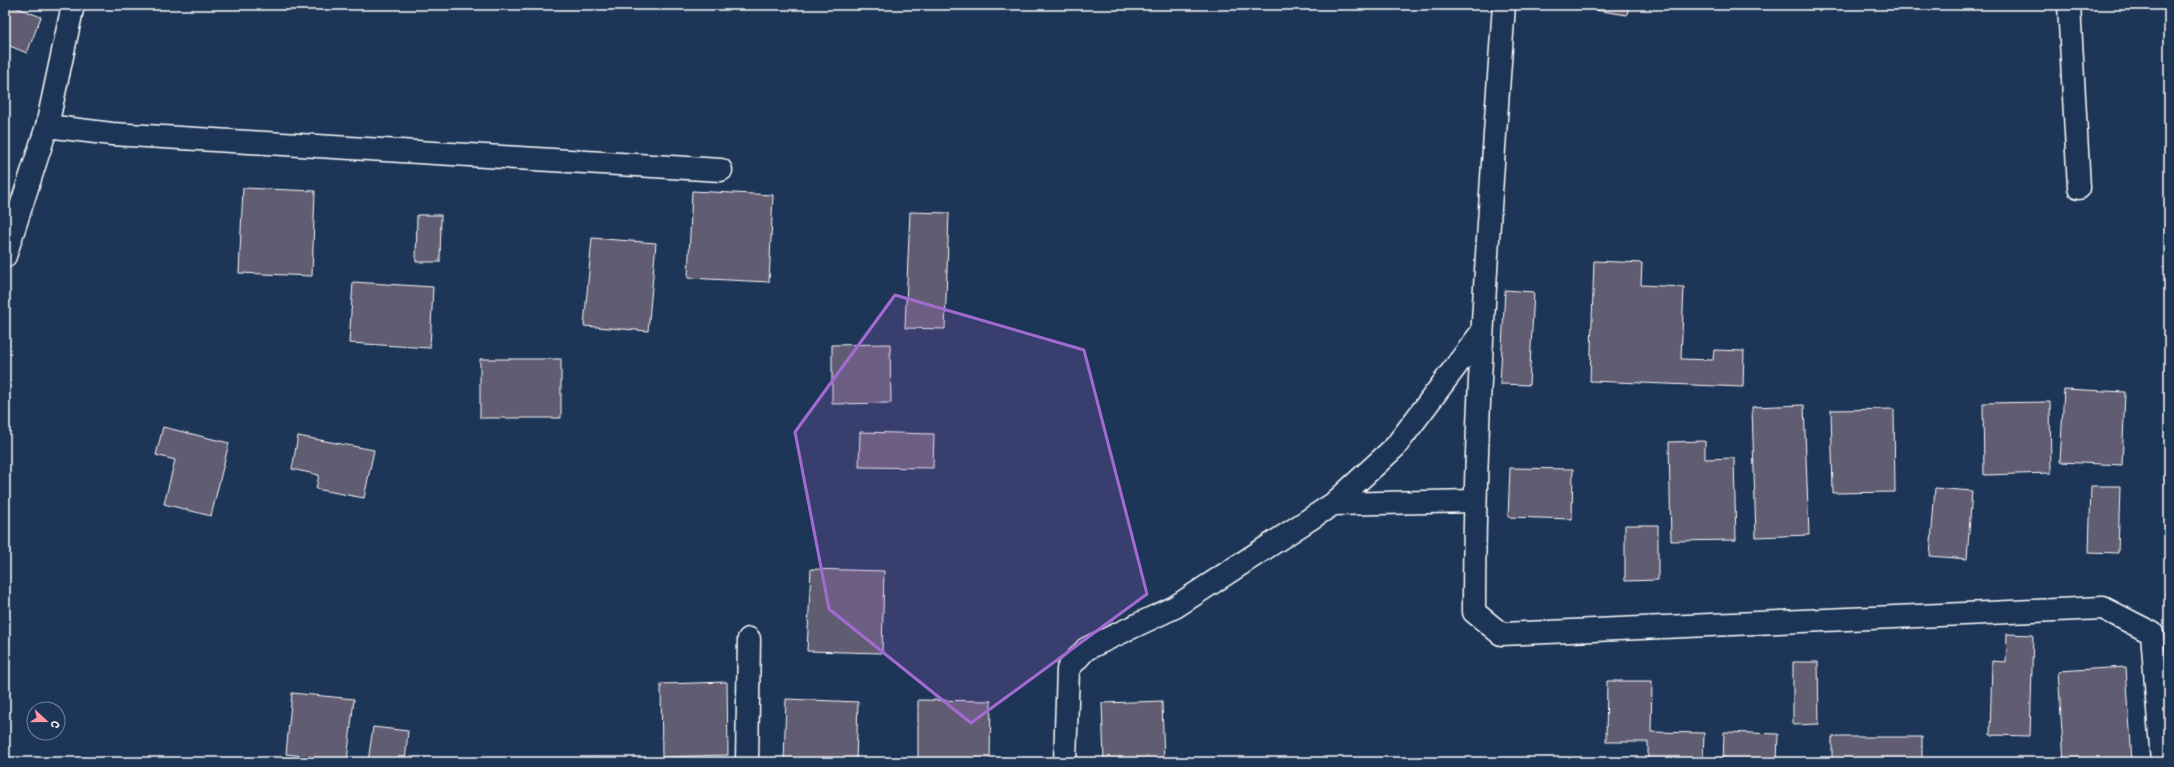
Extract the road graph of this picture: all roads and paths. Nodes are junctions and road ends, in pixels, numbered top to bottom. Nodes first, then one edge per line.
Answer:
1 (73, 5) edge
2 (1504, 5) edge
3 (2069, 5) edge
4 (47, 126) junction
5 (721, 170) dead end
6 (2079, 188) dead end
7 (5, 256) edge
8 (1481, 333) junction
9 (1474, 501) junction
10 (1333, 504) junction
11 (749, 639) dead end
12 (747, 762) edge
13 (1065, 762) edge
14 (2162, 762) edge

1 - 4 street
2 - 8 street
3 - 6 street
4 - 5 street
4 - 7 street
8 - 9 street
8 - 10 street
9 - 10 street
9 - 14 street
10 - 13 street
11 - 12 street

